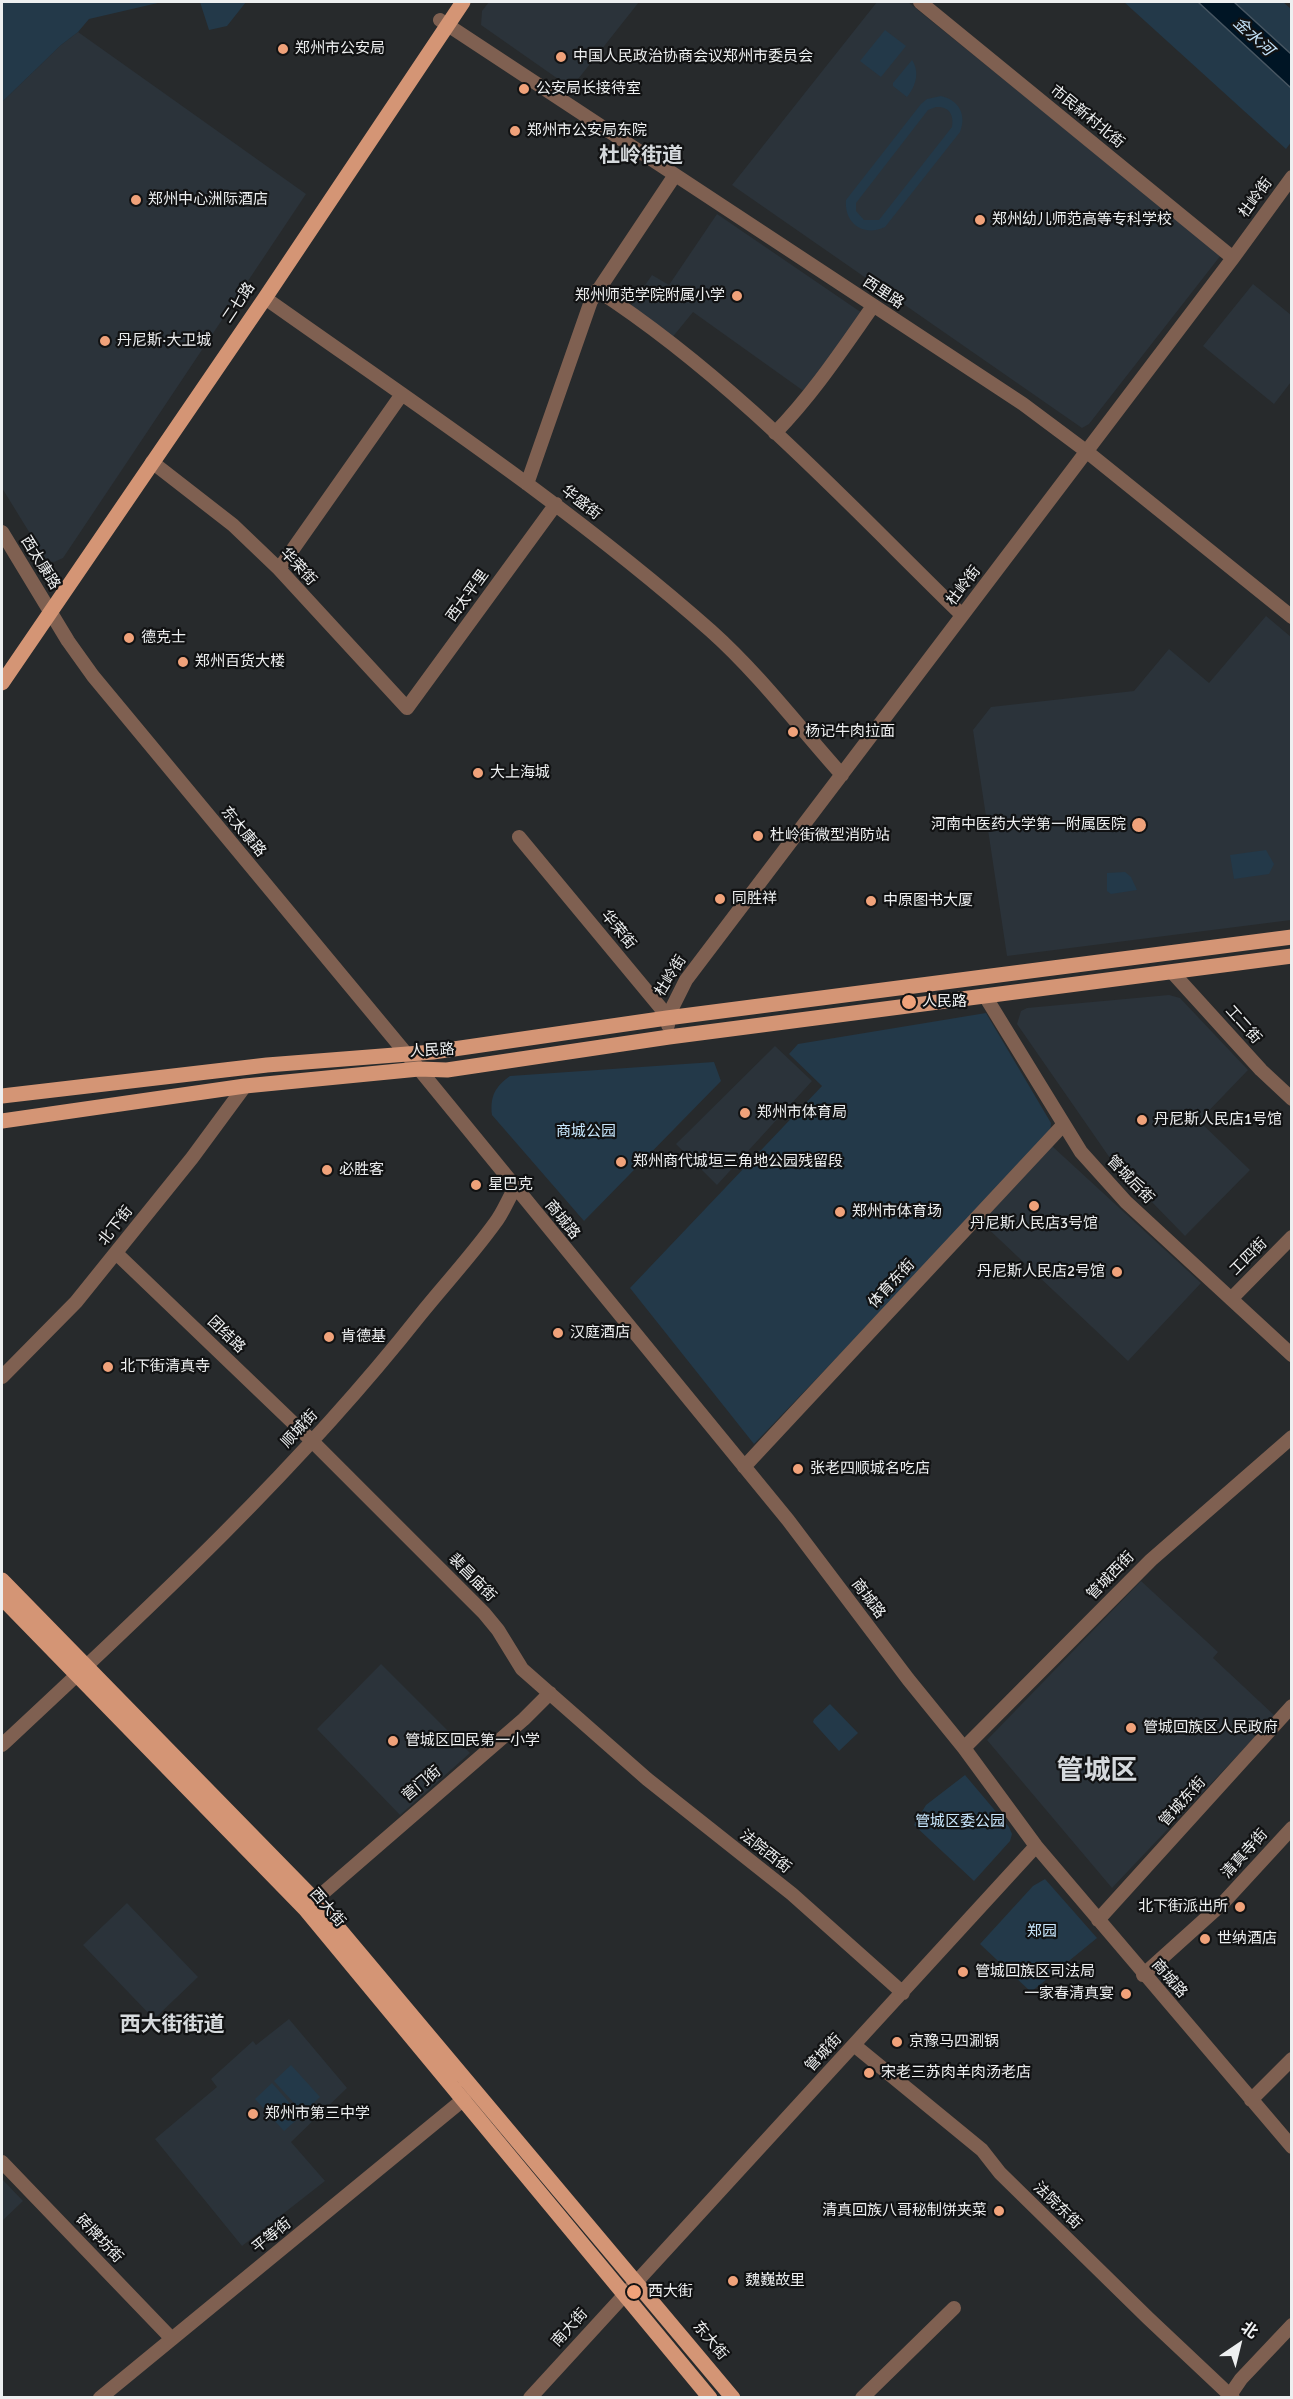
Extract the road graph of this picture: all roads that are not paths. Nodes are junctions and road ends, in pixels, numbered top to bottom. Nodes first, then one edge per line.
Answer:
1 (452, 2) edge
2 (463, 2) edge
3 (920, 2) edge
4 (443, 23) junction
5 (675, 175) junction
6 (1292, 177) edge
7 (1233, 258) junction
8 (597, 290) junction
9 (265, 298) junction
10 (873, 306) junction
11 (402, 394) junction
12 (775, 433) junction
13 (1086, 452) junction
14 (152, 462) junction
15 (527, 484) junction
16 (556, 504) junction
17 (2, 532) edge
18 (279, 569) junction
19 (47, 606) junction
20 (963, 615) junction
21 (1292, 617) edge
22 (2, 664) edge
23 (2, 683) edge
24 (407, 708) joint
25 (842, 775) junction
26 (519, 837) dead end
27 (1292, 937) edge
28 (1292, 956) edge
29 (1172, 972) junction
30 (985, 996) junction
31 (667, 1018) junction
32 (669, 1036) junction
33 (405, 1052) junction
34 (419, 1069) junction
35 (245, 1086) junction
36 (2, 1096) edge
37 (1292, 1099) edge
38 (2, 1121) edge
39 (1064, 1124) junction
40 (515, 1188) junction
41 (1292, 1238) edge
42 (117, 1253) junction
43 (1231, 1299) junction
44 (1292, 1355) edge
45 (2, 1377) edge
46 (1292, 1437) edge
47 (312, 1441) junction
48 (744, 1467) junction
49 (2, 1573) edge
50 (2, 1580) edge
51 (2, 1598) edge
52 (2, 1605) edge
53 (82, 1670) junction
54 (550, 1693) junction
55 (1292, 1706) edge
56 (603, 1740) joint
57 (2, 1745) edge
58 (964, 1748) junction
59 (1292, 1828) edge
60 (1036, 1846) junction
61 (315, 1900) junction
62 (1098, 1920) junction
63 (1143, 1975) junction
64 (903, 1993) junction
65 (854, 2045) junction
66 (1292, 2059) edge
67 (464, 2099) junction
68 (1251, 2100) junction
69 (1292, 2147) edge
70 (2, 2162) edge
71 (635, 2281) junction
72 (624, 2293) junction
73 (954, 2308) dead end
74 (1292, 2325) edge
75 (172, 2339) junction
76 (100, 2397) edge
77 (530, 2397) edge
78 (710, 2397) edge
79 (733, 2397) edge
80 (862, 2397) edge
81 (1230, 2397) edge

1 - 4 main road, 二七路
2 - 4 main road, 二七路
3 - 7 street, 市民新村北街
4 - 5 street, 西里路
4 - 9 main road, 二七路
4 - 19 main road, 二七路
5 - 8 street
5 - 10 street, 西里路
6 - 7 street, 杜岭街
7 - 13 street, 杜岭街
8 - 12 street
8 - 15 street
9 - 11 street, 华盛街
9 - 14 main road, 二七路
10 - 12 street
10 - 13 street, 西里路
11 - 15 street, 华盛街
11 - 18 street
12 - 20 street
13 - 20 street, 杜岭街
13 - 21 street, 西里路
14 - 18 street, 华荣街
14 - 19 main road, 二七路
15 - 16 street, 华盛街
16 - 24 street, 西太平里
16 - 25 street, 华盛街
17 - 19 street, 西太康路
18 - 24 street, 华荣街
19 - 22 main road, 二七路
19 - 23 main road, 二七路
19 - 33 street, 东太康路
20 - 25 street, 杜岭街
25 - 31 street, 杜岭街
26 - 31 street, 华荣街
27 - 31 main road, 人民路
28 - 29 main road, 人民路
29 - 30 main road, 人民路
29 - 37 street, 工二街
30 - 32 main road, 人民路
30 - 39 street, 管城后街
31 - 32 street
31 - 33 main road, 人民路
32 - 34 main road, 人民路
33 - 34 street, 东太康路
33 - 36 main road, 人民路
34 - 35 main road, 人民路
34 - 40 street, 商城路
35 - 38 main road, 人民路
35 - 42 street, 北下街
39 - 43 street, 管城后街
39 - 48 street, 体育东街
40 - 47 street, 顺城街
40 - 48 street, 商城路
41 - 43 street, 工四街
42 - 45 street, 北下街
42 - 47 street, 团结路
43 - 44 street, 管城后街
46 - 58 street, 管城西街
47 - 53 street, 顺城街
47 - 54 street, 裴昌庙街
48 - 58 street, 商城路
49 - 53 street, 西大街
50 - 53 main road, 西大街
51 - 53 main road, 西大街
52 - 53 street, 西大街
53 - 57 street, 顺城街
53 - 61 main road, 西大街
53 - 67 main road, 西大街
54 - 56 street, 裴昌庙街
54 - 61 street, 营门街
55 - 62 street, 管城东街
56 - 64 street, 法院西街
58 - 60 street, 商城路
59 - 63 street, 清真寺街
60 - 62 street, 商城路
60 - 64 street, 管城街
61 - 71 main road, 西大街
62 - 63 street, 商城路
63 - 68 street, 商城路
64 - 65 street, 管城街
65 - 71 street, 管城街
65 - 81 street, 法院东街
66 - 68 street
67 - 72 main road, 西大街
67 - 75 street, 平等街
68 - 69 street, 商城路
70 - 75 street, 砖牌坊街
71 - 72 street, 南大街
71 - 79 main road, 东大街
72 - 77 street, 南大街
72 - 78 main road
73 - 80 street
74 - 81 street
75 - 76 street, 平等街

